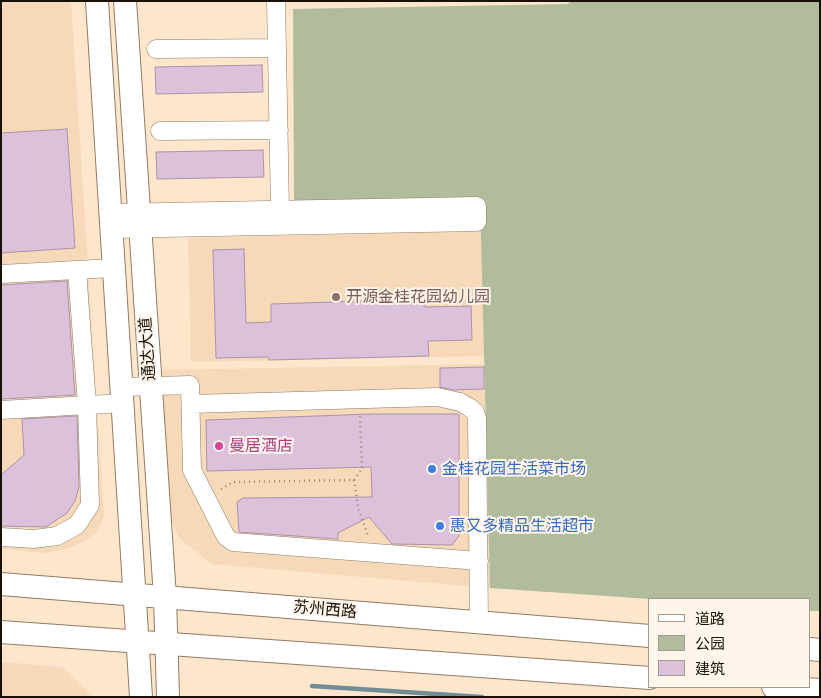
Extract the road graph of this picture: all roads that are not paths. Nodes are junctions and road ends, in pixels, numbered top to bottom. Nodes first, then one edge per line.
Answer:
1 (98, 1) edge
2 (125, 1) edge
3 (276, 1) edge
4 (277, 48) junction
5 (156, 49) dead end
6 (279, 130) junction
7 (160, 131) dead end
8 (289, 215) junction
9 (345, 217) junction
10 (140, 220) junction
11 (111, 221) junction
12 (114, 268) junction
13 (77, 270) junction
14 (1, 274) edge
15 (151, 386) junction
16 (122, 395) junction
17 (191, 404) junction
18 (87, 405) junction
19 (1, 410) edge
20 (1, 537) edge
21 (479, 561) junction
22 (1, 584) edge
23 (135, 595) junction
24 (165, 597) junction
25 (480, 622) junction
26 (1, 632) edge
27 (648, 636) edge
28 (137, 643) junction
29 (164, 645) junction
30 (648, 678) edge
31 (789, 688) edge
32 (820, 690) edge
33 (141, 697) edge
34 (168, 697) edge

1 - 11 main road, 通达大道
2 - 10 main road, 通达大道
3 - 4 street
4 - 5 street
4 - 6 street
6 - 7 street
6 - 8 street
8 - 9 street
8 - 10 street
9 - 9 street
10 - 11 street
10 - 15 main road, 通达大道
11 - 12 main road, 通达大道
12 - 13 street
12 - 16 main road, 通达大道
13 - 14 street
13 - 18 street
15 - 16 street
15 - 17 street
15 - 24 main road, 通达大道
16 - 18 street
16 - 23 main road, 通达大道
17 - 21 street
17 - 21 street
18 - 19 street
18 - 20 street
21 - 25 street
22 - 23 main road, 苏州西路
23 - 24 main road, 苏州西路
23 - 28 main road, 通达大道
24 - 25 main road, 苏州西路
24 - 29 main road, 通达大道
25 - 27 main road, 苏州西路
26 - 28 main road
28 - 29 main road
28 - 33 main road, 通达大道
29 - 30 main road
29 - 34 main road, 通达大道
31 - 32 main road

